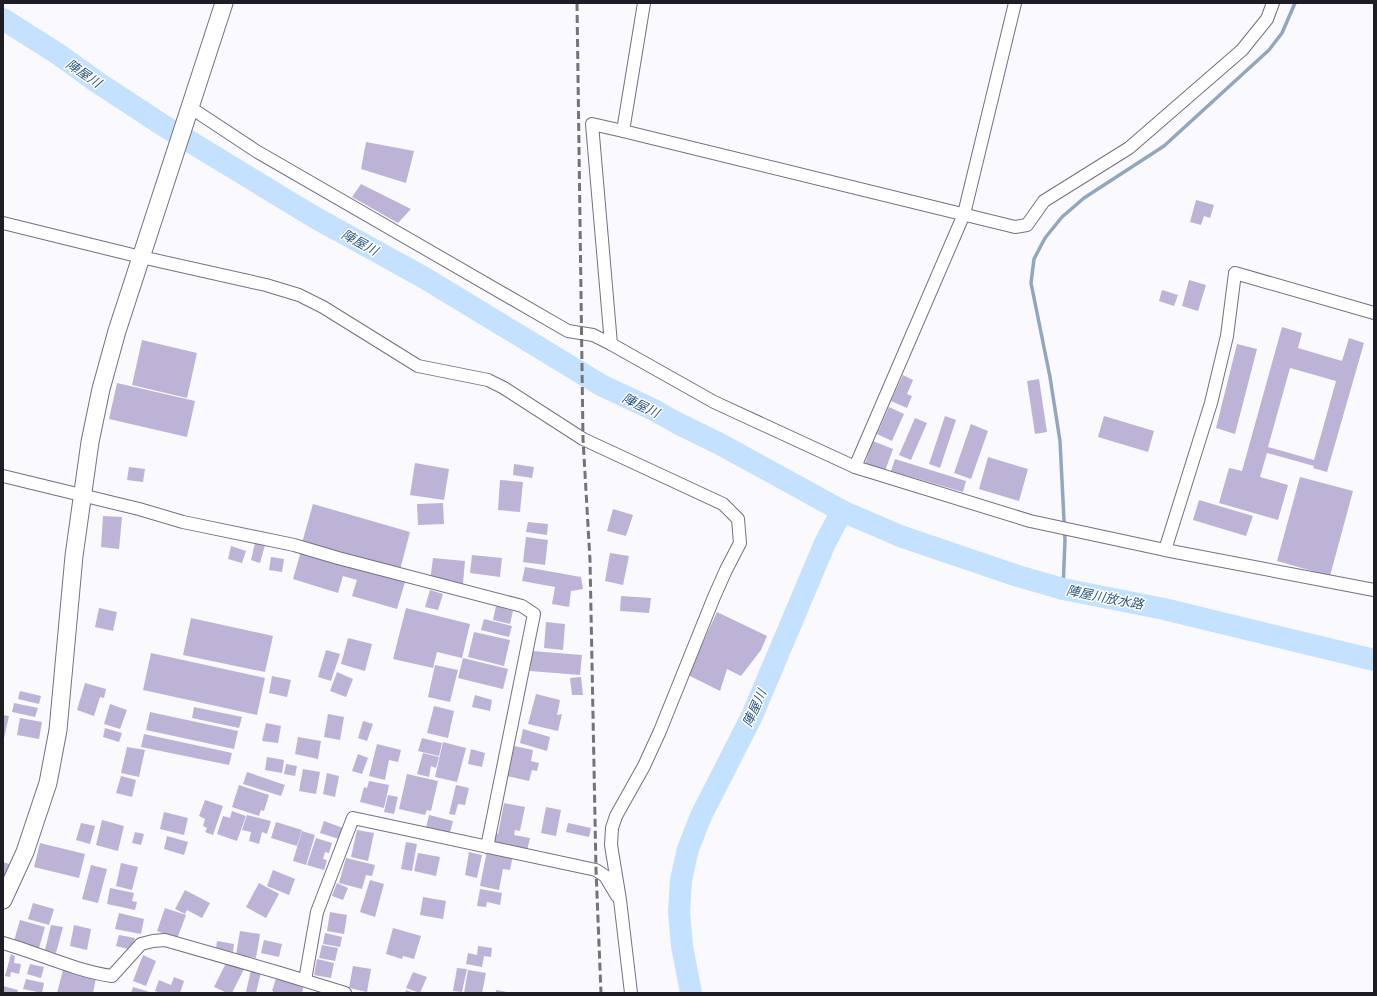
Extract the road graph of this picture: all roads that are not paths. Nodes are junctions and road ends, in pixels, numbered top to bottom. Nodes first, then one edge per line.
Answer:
1 (224, 3) edge
2 (644, 3) edge
3 (1015, 3) edge
4 (1274, 3) edge
5 (190, 111) junction
6 (623, 131) junction
7 (964, 214) junction
8 (3, 223) edge
9 (141, 257) junction
10 (1374, 313) edge
11 (611, 344) junction
12 (855, 467) junction
13 (3, 476) edge
14 (83, 494) junction
15 (1165, 550) junction
16 (1374, 590) edge
17 (487, 847) junction
18 (3, 900) edge
19 (620, 900) junction
20 (3, 943) edge
21 (304, 980) junction
22 (345, 993) edge
23 (631, 993) edge

1 - 5 street
2 - 6 street
3 - 7 street
4 - 7 street
5 - 9 street
5 - 11 street
6 - 7 street
6 - 11 street
7 - 12 street
8 - 9 street
9 - 14 street
9 - 19 street
10 - 15 street
11 - 12 street
12 - 15 street
13 - 14 street
14 - 17 street
14 - 18 street
15 - 16 street
17 - 19 street
17 - 21 street
19 - 23 street
20 - 21 street
21 - 22 street

